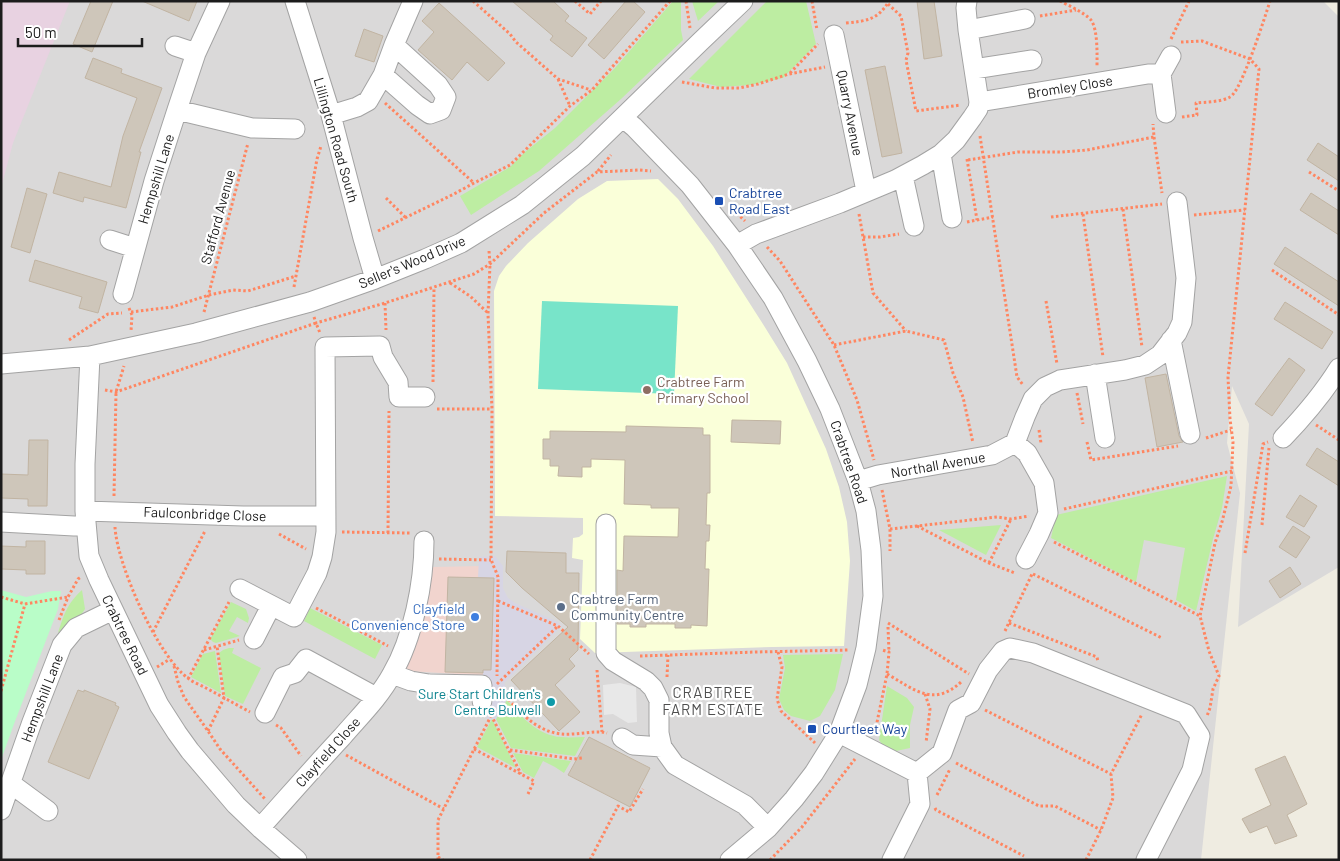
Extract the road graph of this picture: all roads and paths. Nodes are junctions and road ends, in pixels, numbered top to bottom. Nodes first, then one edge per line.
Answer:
1 (220, 1) edge
2 (296, 1) edge
3 (413, 1) edge
4 (473, 1) edge
5 (575, 1) edge
6 (601, 1) edge
7 (670, 1) edge
8 (686, 1) edge
9 (743, 1) edge
10 (812, 1) edge
11 (967, 1) edge
12 (1060, 1) edge
13 (1189, 1) edge
14 (1270, 1) edge
15 (889, 3) edge
16 (1077, 10) junction
17 (1025, 19) joint
18 (816, 27) junction
19 (968, 30) junction
20 (827, 33) junction
21 (700, 42) junction
22 (394, 45) junction
23 (175, 46) dead end
24 (196, 53) junction
25 (1171, 56) dead end
26 (1250, 59) junction
27 (1032, 60) dead end
28 (840, 64) junction
29 (974, 69) junction
30 (789, 74) junction
31 (1161, 74) junction
32 (383, 75) junction
33 (664, 77) junction
34 (558, 79) junction
35 (1098, 82) junction
36 (592, 90) junction
37 (373, 93) junction
38 (570, 106) junction
39 (977, 108) junction
40 (177, 110) junction
41 (331, 115) junction
42 (1168, 117) junction
43 (624, 118) junction
44 (252, 128) junction
45 (295, 129) dead end
46 (961, 134) junction
47 (1154, 137) junction
48 (322, 141) dead end
49 (941, 154) junction
50 (984, 157) junction
51 (968, 160) junction
52 (1309, 172) dead end
53 (903, 176) junction
54 (474, 182) junction
55 (1339, 191) edge
56 (861, 194) junction
57 (386, 198) dead end
58 (729, 204) dead end
59 (1173, 208) junction
60 (1123, 209) junction
61 (1245, 210) junction
62 (1084, 214) junction
63 (1051, 217) dead end
64 (406, 218) junction
65 (952, 218) dead end
66 (977, 220) dead end
67 (914, 226) dead end
68 (756, 234) junction
69 (363, 238) junction
70 (110, 240) dead end
71 (737, 245) junction
72 (135, 248) junction
73 (489, 251) dead end
74 (1272, 270) dead end
75 (296, 276) junction
76 (375, 279) junction
77 (450, 283) dead end
78 (294, 286) dead end
79 (434, 287) dead end
80 (123, 294) joint
81 (209, 294) junction
82 (1046, 300) dead end
83 (385, 303) dead end
84 (131, 312) junction
85 (204, 312) dead end
86 (488, 314) junction
87 (1339, 315) edge
88 (906, 332) junction
89 (1172, 340) junction
90 (60, 341) dead end
91 (834, 345) dead end
92 (380, 346) junction
93 (130, 347) junction
94 (325, 347) junction
95 (90, 356) junction
96 (1, 364) edge
97 (1145, 366) junction
98 (1339, 368) edge
99 (1100, 373) junction
100 (1067, 379) junction
101 (89, 388) junction
102 (116, 392) junction
103 (399, 397) junction
104 (430, 398) junction
105 (1033, 399) junction
106 (492, 409) junction
107 (1303, 416) junction
108 (1231, 430) junction
109 (1085, 433) dead end
110 (1105, 438) dead end
111 (1283, 438) junction
112 (1190, 440) junction
113 (1339, 440) edge
114 (1087, 442) dead end
115 (1015, 443) junction
116 (976, 458) junction
117 (1232, 471) junction
118 (858, 481) junction
119 (114, 511) junction
120 (1048, 513) junction
121 (213, 515) junction
122 (86, 518) junction
123 (1011, 519) junction
124 (1, 522) edge
125 (326, 524) junction
126 (606, 524) dead end
127 (1262, 525) dead end
128 (916, 526) junction
129 (890, 530) dead end
130 (388, 532) junction
131 (278, 534) dead end
132 (1039, 534) junction
133 (424, 550) junction
134 (1245, 553) dead end
135 (322, 557) junction
136 (1026, 559) dead end
137 (491, 560) junction
138 (989, 563) junction
139 (498, 576) dead end
140 (1030, 579) junction
141 (240, 589) joint
142 (1, 597) edge
143 (68, 597) dead end
144 (302, 601) junction
145 (498, 601) dead end
146 (25, 604) junction
147 (271, 606) junction
148 (113, 610) junction
149 (1200, 616) junction
150 (888, 623) dead end
151 (558, 626) junction
152 (153, 633) junction
153 (1162, 638) dead end
154 (254, 639) joint
155 (217, 646) junction
156 (866, 648) junction
157 (203, 650) junction
158 (1003, 651) junction
159 (778, 652) junction
160 (402, 653) junction
161 (604, 657) junction
162 (173, 664) junction
163 (392, 674) junction
164 (887, 674) junction
165 (188, 679) junction
166 (1, 691) edge
167 (925, 694) junction
168 (376, 696) junction
169 (224, 698) junction
170 (1150, 699) junction
171 (482, 701) joint
172 (971, 703) junction
173 (264, 717) junction
174 (208, 731) junction
175 (602, 732) junction
176 (839, 733) junction
177 (1200, 736) junction
178 (622, 738) joint
179 (864, 746) junction
180 (662, 747) junction
181 (332, 748) junction
182 (474, 749) dead end
183 (509, 750) junction
184 (826, 753) junction
185 (957, 757) dead end
186 (582, 758) dead end
187 (954, 762) junction
188 (924, 768) junction
189 (310, 772) junction
190 (521, 774) junction
191 (1111, 774) junction
192 (10, 783) junction
193 (643, 789) dead end
194 (528, 794) dead end
195 (926, 804) junction
196 (444, 809) dead end
197 (1, 810) edge
198 (276, 810) junction
199 (48, 811) dead end
200 (260, 828) junction
201 (768, 828) junction
202 (1102, 830) junction
203 (1024, 856) dead end
204 (298, 860) edge
205 (438, 860) edge
206 (443, 860) edge
207 (590, 860) edge
208 (730, 860) edge
209 (770, 860) edge
210 (892, 860) edge
211 (1086, 860) edge
212 (1146, 860) edge

1 - 24 street, Hempshill Lane
2 - 41 street, Lillington Road South
3 - 22 street
4 - 34 path
5 - 6 path
7 - 36 path
8 - 21 path
9 - 21 street, Seller's Wood Drive
10 - 18 path
11 - 19 street
12 - 16 path
13 - 26 path
14 - 26 path
15 - 20 path
15 - 39 path
16 - 17 path
16 - 35 path
17 - 19 street
18 - 20 path
18 - 20 path
19 - 29 street
20 - 28 street, Quarry Avenue
20 - 30 path
21 - 33 street, Seller's Wood Drive
22 - 32 street
22 - 32 street
23 - 24 street
24 - 40 street, Hempshill Lane
25 - 31 street
26 - 42 path
26 - 61 path
27 - 29 street
28 - 30 path
28 - 56 street, Quarry Avenue
29 - 39 street
30 - 33 path
31 - 35 street, Bromley Close
31 - 42 street
32 - 37 street
33 - 43 street, Seller's Wood Drive
34 - 36 path
34 - 38 path
35 - 39 street, Bromley Close
36 - 38 path
37 - 41 street
37 - 54 path
38 - 54 path
39 - 46 street
39 - 50 path
40 - 44 street
40 - 72 street, Hempshill Lane
41 - 69 street, Lillington Road South
42 - 47 path
43 - 71 street, Crabtree Road
43 - 76 street, Seller's Wood Drive
44 - 45 street
44 - 81 path, Stafford Avenue
46 - 49 street
46 - 51 path
47 - 50 path
47 - 59 path
48 - 75 path
49 - 53 street
49 - 65 street
50 - 51 path
50 - 105 path
51 - 66 path
52 - 55 path
53 - 56 street
53 - 67 street
54 - 64 path
56 - 68 street
56 - 88 path
57 - 64 path
58 - 68 path
59 - 60 path
59 - 61 path
59 - 89 street
60 - 62 path
60 - 97 path
61 - 108 path
62 - 63 path
62 - 99 path
64 - 69 path
68 - 71 street
69 - 76 street, Lillington Road South
70 - 72 street
71 - 118 street, Crabtree Road
72 - 80 street, Hempshill Lane
73 - 86 path
74 - 87 path
75 - 78 path
75 - 81 path
76 - 93 street, Seller's Wood Drive
77 - 86 path
79 - 104 path
80 - 84 path
81 - 84 path
81 - 85 path, Stafford Avenue
82 - 100 path
83 - 92 path
84 - 90 path
84 - 93 path
86 - 106 path
88 - 91 path
88 - 116 path
89 - 97 street
89 - 112 street
92 - 94 street
92 - 103 street
93 - 95 street, Seller's Wood Drive
93 - 102 path
94 - 102 path
94 - 125 street
95 - 96 street, Seller's Wood Drive
95 - 101 street, Crabtree Road
97 - 99 street
98 - 107 street
99 - 100 street
99 - 110 street
100 - 105 street
100 - 109 path
101 - 102 path
101 - 122 street, Crabtree Road
102 - 119 path
103 - 104 street
103 - 130 path
104 - 106 path
105 - 115 street
106 - 137 path
107 - 111 street
107 - 113 path
108 - 112 path
108 - 117 path
111 - 127 path
111 - 134 path
112 - 114 path
115 - 116 street, Northall Avenue
115 - 120 street
116 - 118 street, Northall Avenue
117 - 120 path
117 - 149 path
118 - 156 street, Crabtree Road
119 - 121 street, Faulconbridge Close
119 - 122 street, Faulconbridge Close
119 - 152 path
120 - 123 path
120 - 132 street
121 - 125 street, Faulconbridge Close
121 - 152 path
122 - 124 street, Faulconbridge Close
122 - 148 street, Crabtree Road
123 - 128 path
123 - 138 path
125 - 130 path
125 - 135 street
126 - 161 street
128 - 129 path
128 - 138 path
130 - 133 path
131 - 135 path
132 - 136 street
132 - 149 path
133 - 137 path
133 - 160 street, Clayfield Close
135 - 144 street
137 - 139 path
138 - 140 path
140 - 153 path
140 - 158 path
141 - 147 street
141 - 157 path
142 - 146 path
143 - 146 path
144 - 147 street
144 - 160 path
145 - 151 path
146 - 166 path
147 - 154 street
148 - 192 street, Hempshill Lane
148 - 200 street, Crabtree Road
149 - 177 path
150 - 167 path
151 - 161 path
151 - 175 path
152 - 162 path
154 - 155 path
155 - 157 path
155 - 169 path
156 - 159 path
156 - 164 path
156 - 176 street, Crabtree Road
157 - 165 path
158 - 170 street
158 - 172 street
159 - 161 path
159 - 184 path
160 - 163 street, Clayfield Close
161 - 175 path
161 - 180 street
162 - 165 path
162 - 174 path
163 - 168 street, Clayfield Close
163 - 171 street
164 - 167 path
164 - 179 path
165 - 169 path
167 - 188 path
168 - 173 street
168 - 181 street, Clayfield Close
169 - 173 path
169 - 174 path
170 - 177 street
170 - 191 path
171 - 183 path
172 - 188 street
172 - 191 path
173 - 189 path
174 - 198 path
175 - 178 path
176 - 179 street
176 - 184 street, Crabtree Road
177 - 212 street
178 - 180 street
179 - 188 street
179 - 209 path
180 - 201 street
181 - 189 street, Clayfield Close
181 - 196 path
182 - 190 path
183 - 186 path
183 - 190 path
184 - 201 street, Crabtree Road
185 - 187 path
187 - 195 path
187 - 202 path
188 - 195 street
189 - 198 street, Clayfield Close
190 - 194 path
191 - 202 path
192 - 197 street, Hempshill Lane
192 - 199 street
193 - 207 path
195 - 203 path
195 - 210 street
198 - 200 street, Clayfield Close
200 - 204 street, Crabtree Road
201 - 208 street, Crabtree Road
202 - 211 path
205 - 206 path

